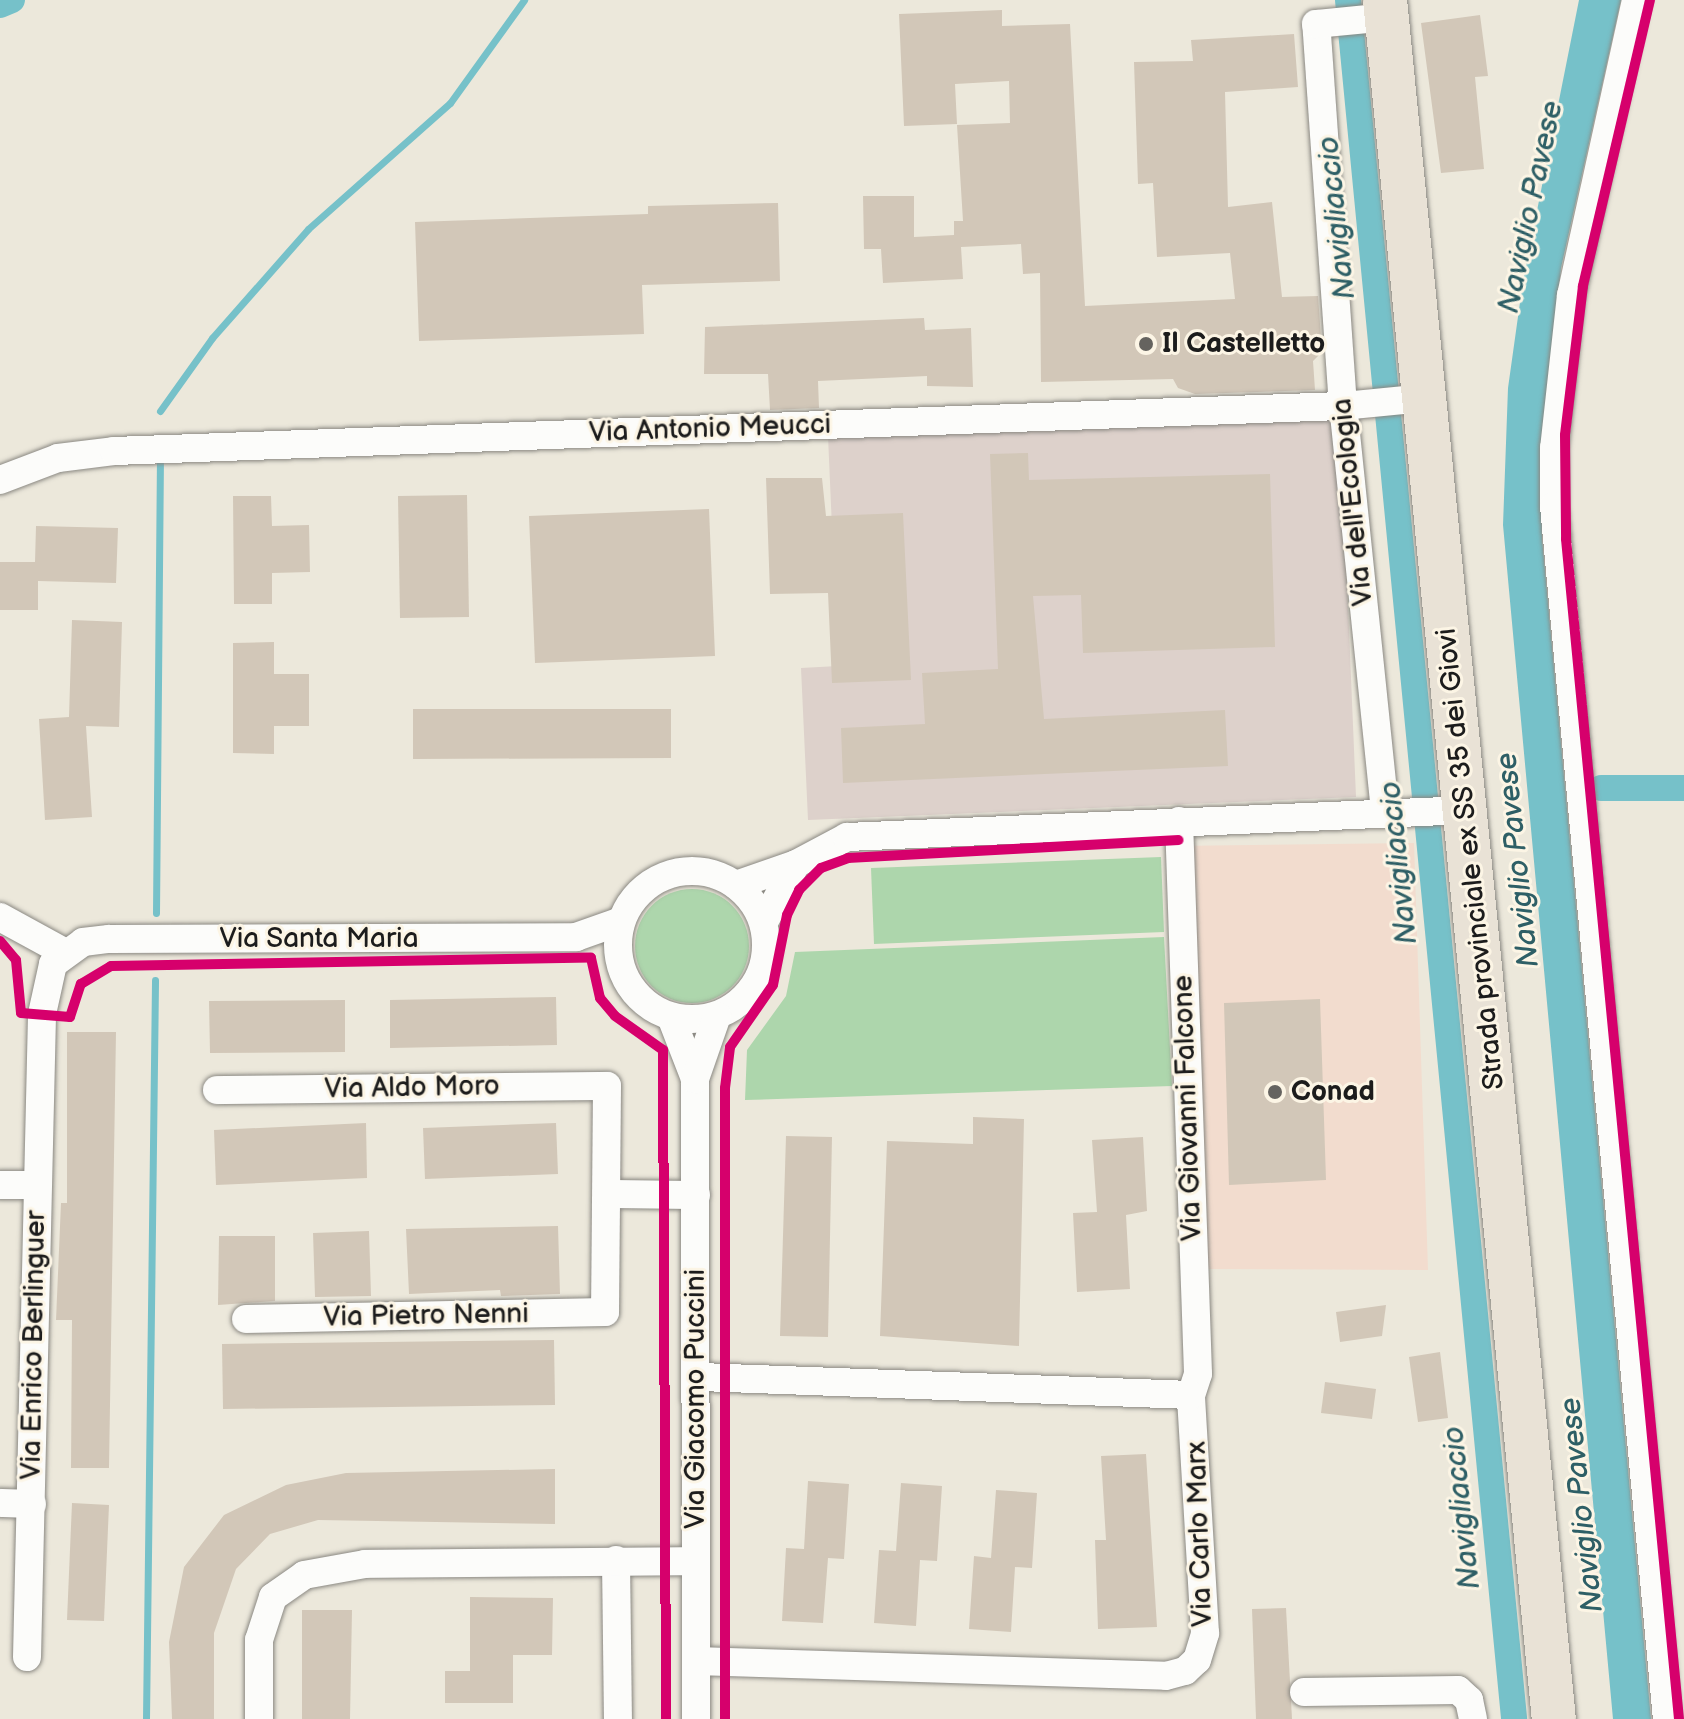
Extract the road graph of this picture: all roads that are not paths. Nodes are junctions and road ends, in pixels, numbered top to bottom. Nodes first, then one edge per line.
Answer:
1 (1636, 0) edge
2 (1379, 12) edge
3 (1414, 399) junction
4 (1353, 405) junction
5 (0, 480) edge
6 (1468, 810) junction
7 (1385, 811) junction
8 (1179, 821) junction
9 (796, 864) junction
10 (736, 885) junction
11 (0, 917) edge
12 (621, 921) junction
13 (764, 922) junction
14 (576, 937) junction
15 (64, 952) junction
16 (621, 968) junction
17 (717, 1016) junction
18 (671, 1017) junction
19 (695, 1079) junction
20 (217, 1090) dead end
21 (0, 1185) edge
22 (36, 1185) junction
23 (608, 1194) junction
24 (696, 1195) junction
25 (246, 1319) dead end
26 (698, 1377) junction
27 (1191, 1395) junction
28 (0, 1503) edge
29 (32, 1504) junction
30 (616, 1560) junction
31 (696, 1561) junction
32 (27, 1657) dead end
33 (696, 1661) junction
34 (1304, 1692) dead end
35 (259, 1719) edge
36 (618, 1719) edge
37 (696, 1719) edge
38 (1473, 1719) edge
39 (1554, 1719) edge
40 (1667, 1719) edge

1 - 40 street
2 - 3 main road, Strada provinciale ex SS 35 dei Giovi
2 - 4 street, Via dell'Ecologia
3 - 4 street, Via Antonio Meucci
3 - 6 main road, Strada provinciale ex SS 35 dei Giovi
4 - 5 street, Via Antonio Meucci
4 - 7 street, Via dell'Ecologia
6 - 7 street
6 - 39 main road, Strada provinciale ex SS 35 dei Giovi
7 - 8 street
8 - 9 street
8 - 27 street, Via Giovanni Falcone
9 - 10 street
9 - 13 street
10 - 12 street
10 - 13 street
11 - 15 street
12 - 14 street, Via Santa Maria
12 - 16 street
13 - 17 street
14 - 15 street, Via Santa Maria
14 - 16 street
15 - 22 street, Via Enrico Berlinguer
16 - 18 street
17 - 18 street
17 - 19 street, Via Giacomo Puccini
18 - 19 street, Via Giacomo Puccini
19 - 24 street, Via Giacomo Puccini
20 - 23 street, Via Aldo Moro
21 - 22 street, Via Enrico Berlinguer
22 - 29 street, Via Enrico Berlinguer
23 - 24 street
23 - 25 street, Via Pietro Nenni
24 - 26 street, Via Giacomo Puccini
26 - 27 street
26 - 31 street, Via Giacomo Puccini
27 - 33 street, Via Carlo Marx
28 - 29 street, Via Enrico Berlinguer
29 - 32 street, Via Enrico Berlinguer
30 - 31 street
30 - 35 street
30 - 36 street
31 - 33 street, Via Giacomo Puccini
33 - 37 street, Via Giacomo Puccini
34 - 38 street

